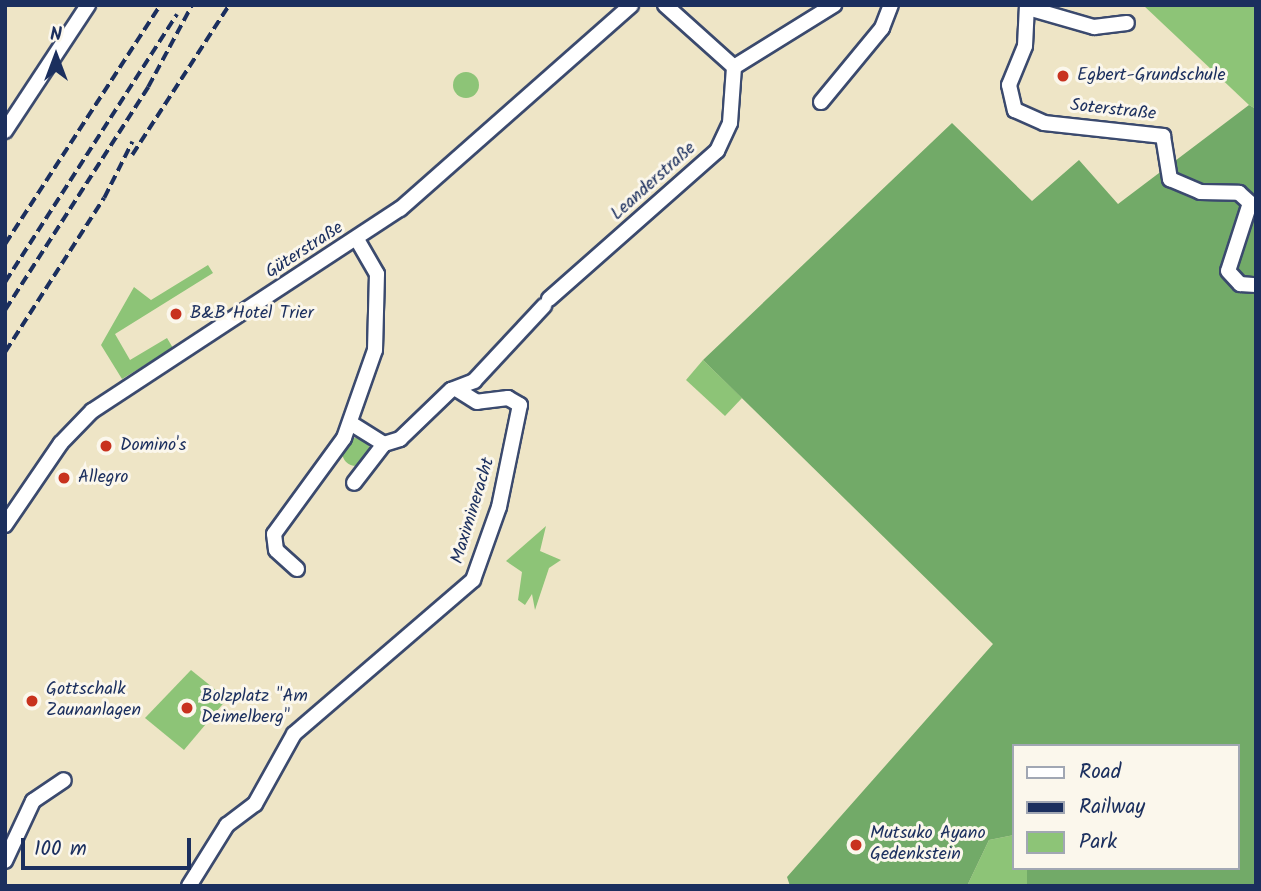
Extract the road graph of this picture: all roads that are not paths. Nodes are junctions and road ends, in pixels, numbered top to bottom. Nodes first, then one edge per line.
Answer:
1 (88, 5) edge
2 (631, 5) edge
3 (665, 5) edge
4 (834, 5) edge
5 (891, 5) edge
6 (1028, 7) edge
7 (1127, 23) dead end
8 (734, 67) junction
9 (821, 102) dead end
10 (5, 131) edge
11 (357, 240) junction
12 (1256, 285) edge
13 (458, 390) junction
14 (352, 424) junction
15 (384, 444) junction
16 (354, 483) dead end
17 (5, 525) edge
18 (297, 569) dead end
19 (64, 780) dead end
20 (5, 861) edge
21 (189, 886) edge

1 - 10 street
2 - 11 street, Güterstraße
3 - 8 street
4 - 8 street
5 - 9 street
6 - 7 street
6 - 12 street, Soterstraße
8 - 13 street, Leanderstraße
11 - 14 street
11 - 17 street, Güterstraße
13 - 15 street
13 - 21 street, Maximineracht
14 - 15 street
14 - 18 street
15 - 16 street
19 - 20 street

